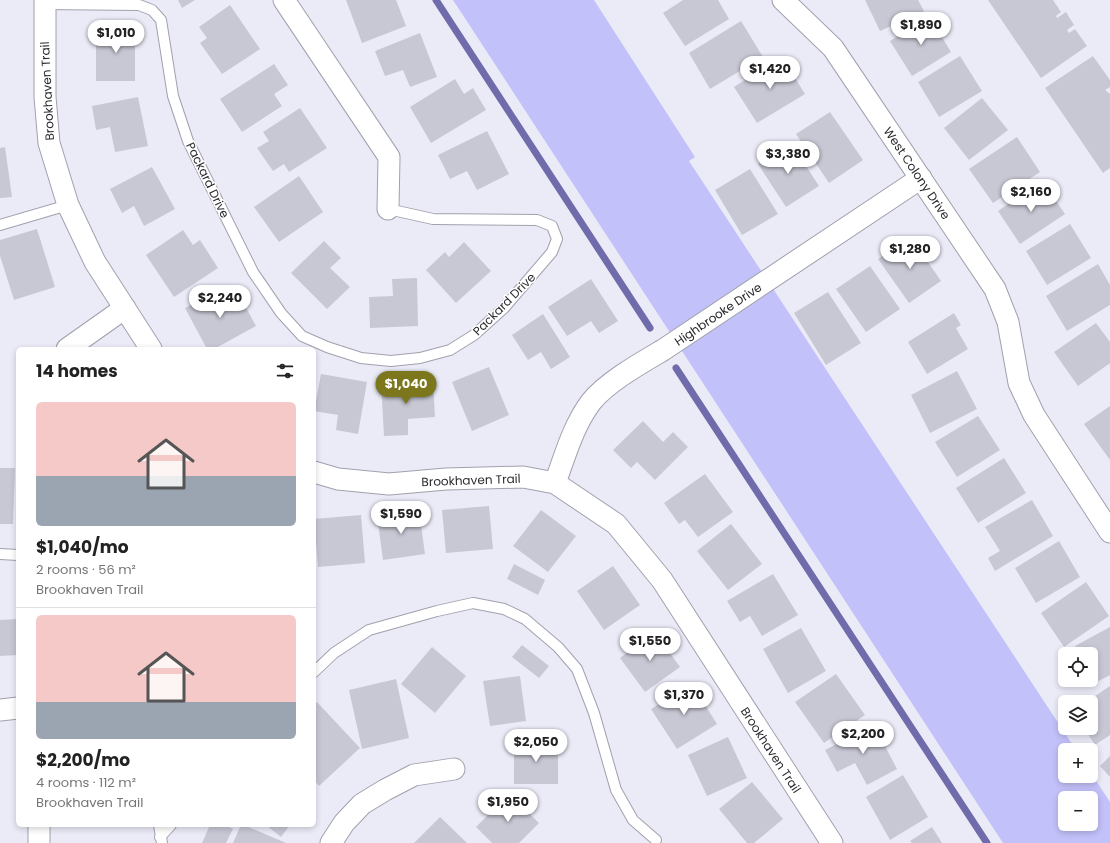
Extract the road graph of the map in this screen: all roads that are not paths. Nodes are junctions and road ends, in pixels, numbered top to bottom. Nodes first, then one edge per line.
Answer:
1 (284, 0) edge
2 (783, 0) edge
3 (45, 2) edge
4 (921, 178) junction
5 (68, 205) junction
6 (388, 209) joint
7 (0, 225) edge
8 (125, 308) junction
9 (70, 347) edge
10 (150, 347) edge
11 (316, 473) edge
12 (555, 484) junction
13 (1108, 525) edge
14 (0, 554) edge
15 (16, 555) edge
16 (316, 670) edge
17 (16, 708) edge
18 (0, 710) edge
19 (454, 769) dead end
20 (39, 827) edge
21 (159, 827) edge
22 (170, 827) edge
23 (161, 840) edge
24 (655, 842) edge
25 (40, 843) edge
26 (331, 843) edge
27 (832, 843) edge

1 - 6 street, Packard Drive
2 - 4 street, West Colony Drive
3 - 5 street, Brookhaven Trail
3 - 6 lane, Packard Drive
4 - 12 street, Highbrooke Drive
4 - 13 street, West Colony Drive
5 - 7 lane
5 - 8 street, Brookhaven Trail
8 - 9 street
8 - 10 street, Brookhaven Trail
11 - 12 street, Brookhaven Trail
12 - 27 street, Brookhaven Trail
14 - 15 lane
16 - 24 lane
17 - 18 street
19 - 26 street
20 - 25 street
21 - 23 lane
22 - 23 lane

